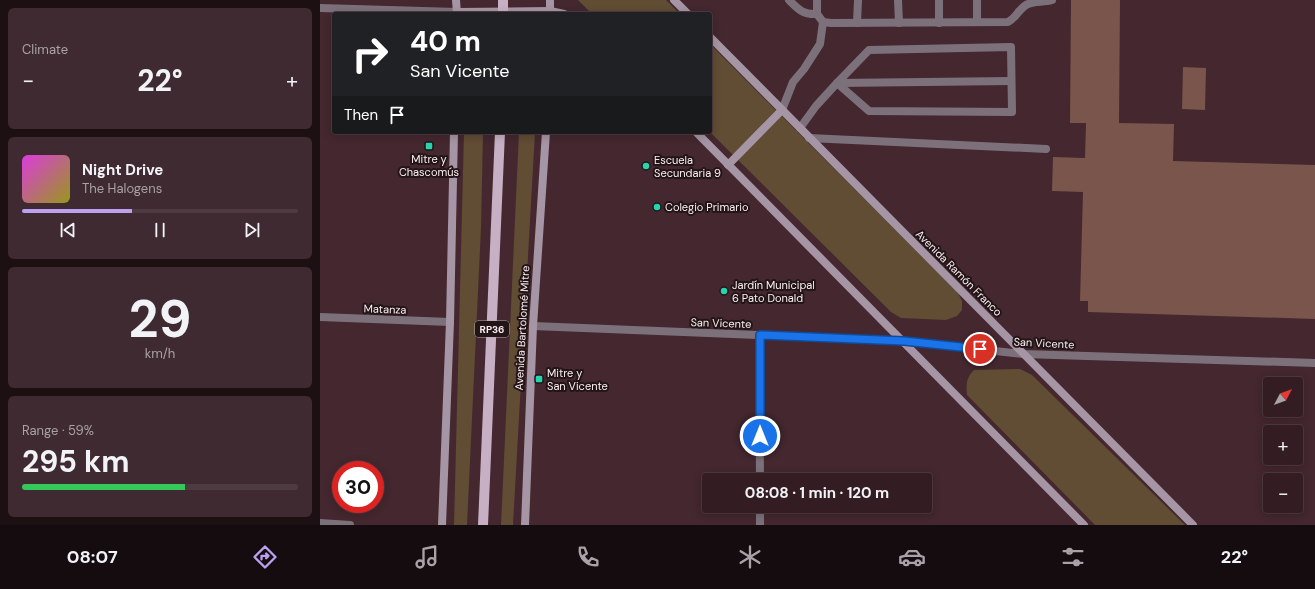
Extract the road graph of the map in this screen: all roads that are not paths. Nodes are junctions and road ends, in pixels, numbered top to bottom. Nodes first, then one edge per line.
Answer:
1 (456, 0) edge
2 (503, 0) edge
3 (550, 0) edge
4 (674, 0) edge
5 (789, 0) edge
6 (817, 0) edge
7 (858, 0) edge
8 (898, 0) edge
9 (939, 0) edge
10 (977, 0) edge
11 (1019, 0) edge
12 (1052, 0) edge
13 (320, 8) edge
14 (430, 12) edge
15 (457, 12) edge
16 (503, 12) edge
17 (550, 12) edge
18 (686, 12) edge
19 (1018, 12) junction
20 (817, 14) junction
21 (823, 22) junction
22 (977, 22) junction
23 (857, 23) junction
24 (899, 23) junction
25 (939, 23) junction
26 (712, 39) edge
27 (1011, 81) junction
28 (837, 82) junction
29 (782, 110) junction
30 (800, 128) junction
31 (454, 134) edge
32 (500, 134) edge
33 (546, 134) edge
34 (698, 134) edge
35 (809, 138) junction
36 (1046, 150) dead end
37 (728, 165) junction
38 (320, 317) edge
39 (450, 322) junction
40 (533, 326) junction
41 (760, 335) junction
42 (904, 341) junction
43 (1023, 354) junction
44 (1315, 363) edge
45 (760, 473) edge
46 (760, 513) edge
47 (320, 523) edge
48 (350, 525) edge
49 (442, 525) edge
50 (484, 525) edge
51 (525, 525) edge
52 (760, 525) edge
53 (1084, 525) edge
54 (1193, 525) edge

1 - 15 main road
2 - 16 main road
3 - 17 main road
4 - 18 main road
5 - 20 street
6 - 20 street
7 - 23 street
8 - 24 street
9 - 25 street
10 - 22 street
11 - 19 street
12 - 19 street
13 - 14 street
19 - 22 street
20 - 21 street
21 - 23 street
21 - 29 street
22 - 25 street
23 - 24 street
24 - 25 street
26 - 29 main road, Avenida Ramón Franco
27 - 28 street
27 - 28 street
27 - 28 street
28 - 30 street
29 - 30 main road, Avenida Ramón Franco
29 - 37 main road
30 - 35 main road, Avenida Ramón Franco
31 - 39 main road
32 - 50 main road, RP36
33 - 40 main road, Avenida Bartolomé Mitre
34 - 37 main road
35 - 36 street
35 - 43 main road, Avenida Ramón Franco
37 - 42 main road
38 - 39 street, Matanza
39 - 49 main road
40 - 41 street, San Vicente
40 - 51 main road, Avenida Bartolomé Mitre
41 - 42 street, San Vicente
41 - 45 street
42 - 43 street, San Vicente
42 - 53 main road
43 - 44 street, San Vicente
43 - 54 main road, Avenida Ramón Franco
46 - 52 street
47 - 48 street

